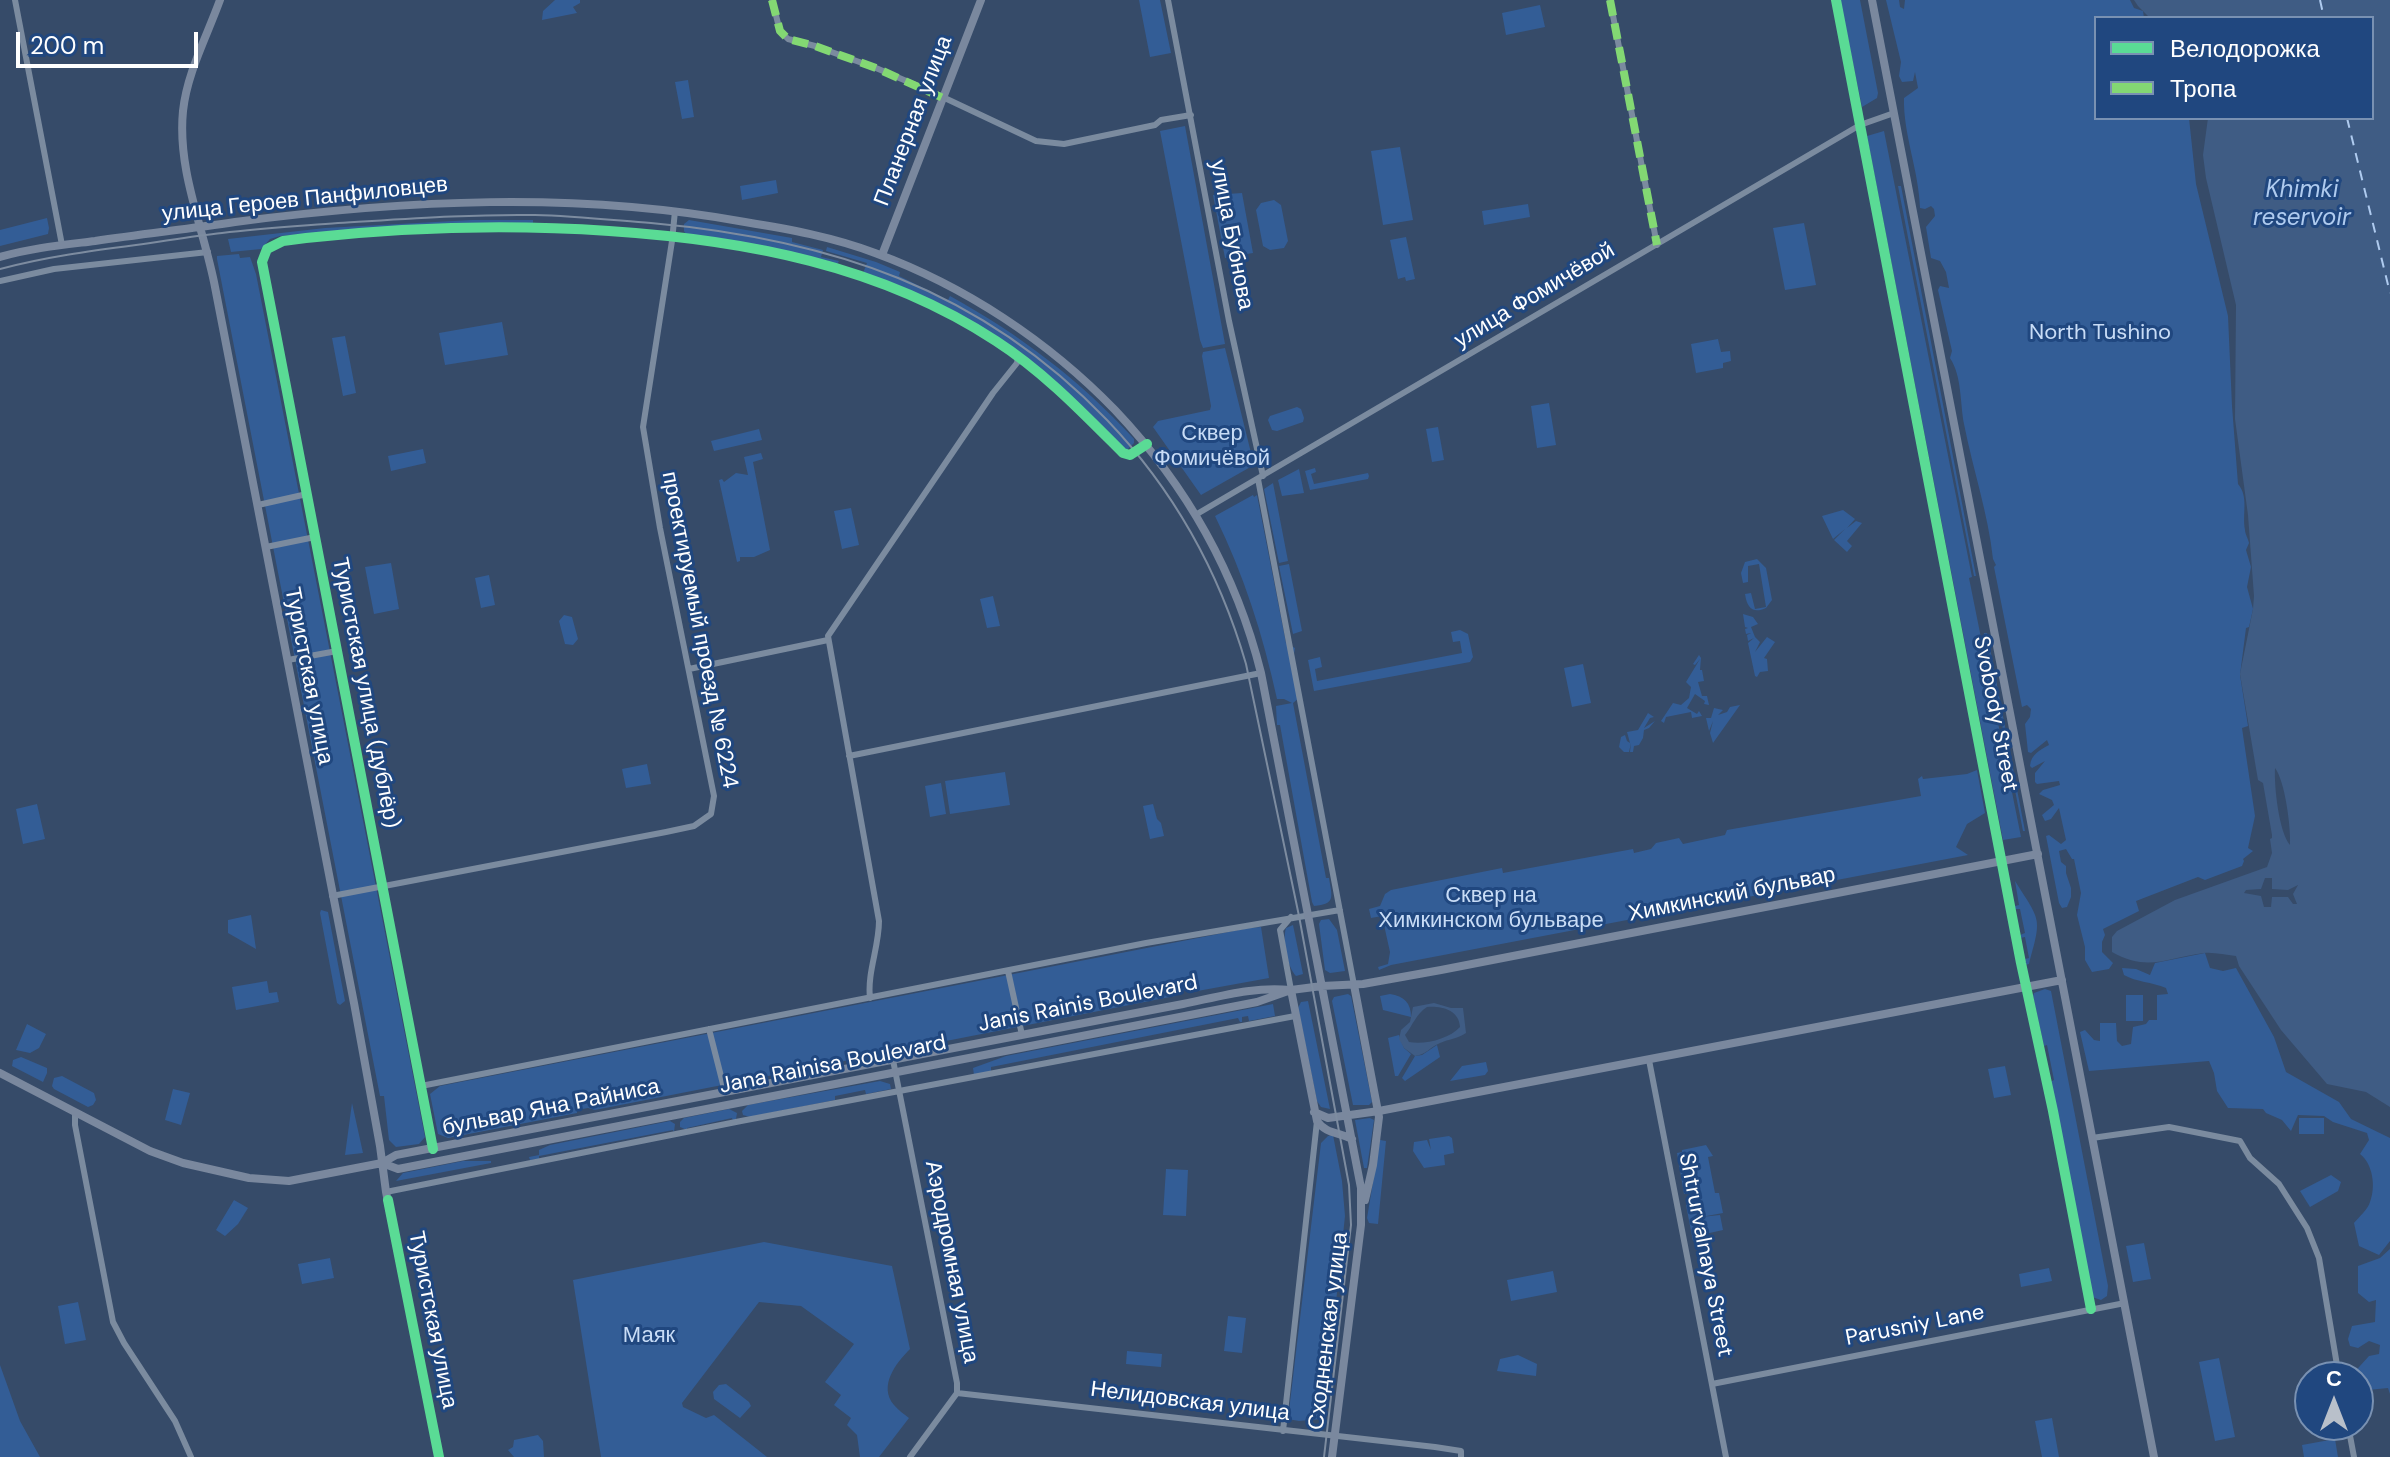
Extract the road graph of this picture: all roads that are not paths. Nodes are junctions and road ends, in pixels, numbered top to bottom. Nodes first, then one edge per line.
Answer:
1 (15, 0) edge
2 (220, 0) edge
3 (772, 0) edge
4 (981, 0) edge
5 (1168, 0) edge
6 (1610, 0) edge
7 (1836, 0) edge
8 (1872, 0) edge
9 (943, 98) junction
10 (1894, 113) junction
11 (1191, 115) junction
12 (1860, 125) junction
13 (675, 211) junction
14 (200, 227) junction
15 (673, 235) junction
16 (62, 245) junction
17 (1657, 245) junction
18 (208, 252) junction
19 (882, 255) junction
20 (0, 257) edge
21 (0, 281) edge
22 (1018, 357) junction
23 (1147, 444) junction
24 (1261, 478) junction
25 (307, 494) junction
26 (258, 505) junction
27 (1197, 514) junction
28 (315, 537) junction
29 (266, 547) junction
30 (828, 640) junction
31 (337, 651) junction
32 (288, 660) junction
33 (689, 669) junction
34 (1261, 673) junction
35 (849, 756) junction
36 (2038, 854) junction
37 (2002, 860) junction
38 (382, 887) junction
39 (332, 896) junction
40 (1340, 910) junction
41 (1308, 915) junction
42 (1291, 917) junction
43 (1261, 922) junction
44 (1280, 937) junction
45 (1008, 971) junction
46 (2062, 980) junction
47 (1354, 985) junction
48 (1322, 986) junction
49 (2027, 987) junction
50 (1291, 990) junction
51 (870, 998) junction
52 (1295, 1016) junction
53 (709, 1029) junction
54 (1022, 1035) junction
55 (893, 1060) junction
56 (1649, 1060) junction
57 (895, 1072) junction
58 (0, 1073) edge
59 (421, 1086) junction
60 (725, 1092) junction
61 (899, 1092) junction
62 (738, 1103) junction
63 (1379, 1111) junction
64 (75, 1112) junction
65 (675, 1115) junction
66 (1348, 1116) junction
67 (1315, 1117) junction
68 (741, 1121) junction
69 (679, 1134) junction
70 (2092, 1138) junction
71 (1352, 1139) junction
72 (433, 1149) junction
73 (382, 1163) junction
74 (386, 1192) junction
75 (1362, 1209) junction
76 (2125, 1303) junction
77 (2091, 1309) junction
78 (2336, 1361) edge
79 (1712, 1384) junction
80 (957, 1393) junction
81 (1283, 1431) junction
82 (1334, 1436) junction
83 (191, 1457) edge
84 (439, 1457) edge
85 (910, 1457) edge
86 (1332, 1457) edge
87 (1461, 1457) edge
88 (1726, 1457) edge
89 (2154, 1457) edge

1 - 16 street
2 - 14 main road, Туристская улица
3 - 9 street
4 - 9 main road, Планерная улица
5 - 11 street, улица Бубнова
6 - 17 street
7 - 12 street, Svobody Street
8 - 10 main road, Svobody Street
9 - 11 street
9 - 19 main road, Планерная улица
10 - 12 street, улица Фомичёвой
10 - 36 main road, Svobody Street
11 - 24 street, улица Бубнова
12 - 17 street, улица Фомичёвой
12 - 37 street, Svobody Street
13 - 14 main road, улица Героев Панфиловцев
13 - 15 street, проектируемый проезд № 6224
13 - 19 main road, улица Героев Панфиловцев
14 - 16 main road, улица Героев Панфиловцев
14 - 18 main road, Туристская улица
15 - 22 street
15 - 25 street, Туристская улица (дублёр)
15 - 33 street, проектируемый проезд № 6224
16 - 20 main road, улица Героев Панфиловцев
17 - 24 street, улица Фомичёвой
18 - 21 street
18 - 26 main road, Туристская улица
19 - 23 main road, улица Героев Панфиловцев
22 - 23 street
22 - 30 street
23 - 27 main road, улица Героев Панфиловцев
24 - 27 street, улица Фомичёвой
24 - 40 street, улица Бубнова
25 - 26 street
25 - 28 street, Туристская улица (дублёр)
26 - 29 main road, Туристская улица
27 - 34 main road, улица Героев Панфиловцев
28 - 29 street
28 - 31 street, Туристская улица (дублёр)
29 - 32 main road, Туристская улица
30 - 33 street
30 - 35 street
31 - 32 street
31 - 38 street, Туристская улица (дублёр)
32 - 39 main road, Туристская улица
33 - 38 street, проектируемый проезд № 6224
34 - 35 street
34 - 41 main road, улица Героев Панфиловцев
35 - 51 street
36 - 37 main road, Химкинский бульвар
36 - 46 main road, Svobody Street
37 - 47 main road, Химкинский бульвар
37 - 49 street, Svobody Street
38 - 39 street, проектируемый проезд № 6224
38 - 59 street, Туристская улица (дублёр)
39 - 73 main road, Туристская улица
40 - 41 street
40 - 47 street, улица Бубнова
41 - 42 street
41 - 48 main road, Сходненская улица
42 - 43 street
42 - 44 street
43 - 44 street
43 - 45 street
44 - 50 street
45 - 51 street
45 - 54 street
46 - 49 main road
46 - 70 main road, Svobody Street
47 - 48 main road, Химкинский бульвар
47 - 63 main road, Сходненская улица
48 - 50 main road, Химкинский бульвар
48 - 66 main road, Сходненская улица
49 - 56 main road
49 - 77 street, Svobody Street
50 - 52 main road
50 - 54 main road, Janis Rainis Boulevard
50 - 57 main road, Jana Rainisa Boulevard
51 - 53 street
52 - 61 street
52 - 67 main road
53 - 59 street
53 - 60 street
54 - 55 main road, Janis Rainis Boulevard
55 - 57 street, Аэродромная улица
55 - 60 main road, бульвар Яна Райниса
56 - 63 main road
56 - 79 street, Shtrurvalnaya Street
57 - 61 street, Аэродромная улица
57 - 62 main road, Jana Rainisa Boulevard
58 - 64 main road, бульвар Яна Райниса
59 - 72 street, Туристская улица (дублёр)
60 - 72 main road, бульвар Яна Райниса
61 - 68 street
61 - 80 street, Аэродромная улица
62 - 65 main road, Jana Rainisa Boulevard
62 - 68 street
63 - 66 main road
63 - 75 main road, Сходненская улица
64 - 73 main road, бульвар Яна Райниса
64 - 83 street
65 - 69 street
65 - 73 main road, Jana Rainisa Boulevard
66 - 67 main road
66 - 71 main road, Сходненская улица
67 - 71 main road
67 - 81 street
68 - 69 street
69 - 74 street
70 - 76 main road, Svobody Street
70 - 78 street
71 - 75 main road, Сходненская улица
72 - 73 main road, бульвар Яна Райниса
73 - 74 main road, Туристская улица
74 - 84 main road, Туристская улица
75 - 82 main road, Сходненская улица
76 - 77 street, Parusniy Lane
76 - 89 main road, Svobody Street
77 - 79 street, Parusniy Lane
79 - 88 street, Shtrurvalnaya Street
80 - 81 street, Нелидовская улица
80 - 85 street, Аэродромная улица
81 - 82 street, Нелидовская улица
82 - 86 main road, Сходненская улица
82 - 87 street, Нелидовская улица

